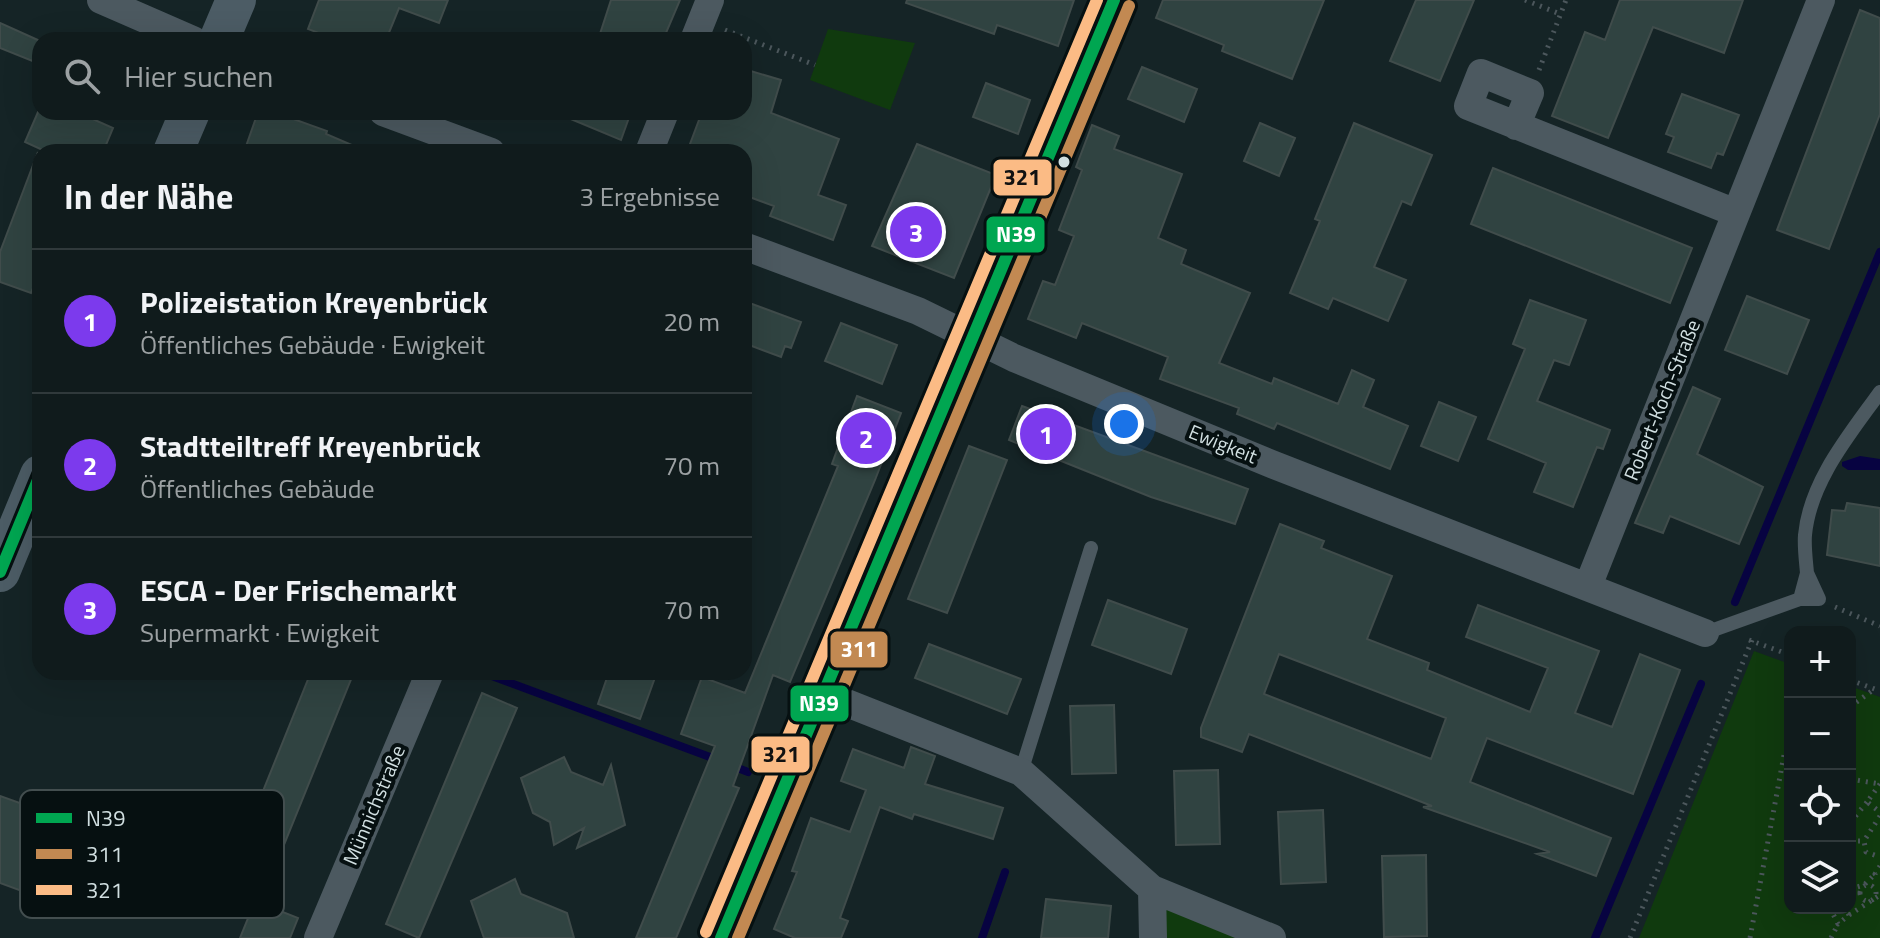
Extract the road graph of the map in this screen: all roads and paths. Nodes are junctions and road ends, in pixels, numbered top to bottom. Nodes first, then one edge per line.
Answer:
1 (101, 0) edge
2 (236, 0) edge
3 (1114, 0) edge
4 (1525, 0) edge
5 (1566, 0) edge
6 (1821, 0) edge
7 (1560, 14) junction
8 (702, 20) edge
9 (175, 32) edge
10 (222, 32) edge
11 (732, 32) edge
12 (752, 40) edge
13 (815, 65) dead end
14 (1530, 93) junction
15 (187, 120) edge
16 (405, 120) edge
17 (662, 120) edge
18 (1516, 126) junction
19 (176, 144) edge
20 (469, 144) edge
21 (652, 144) edge
22 (1736, 213) junction
23 (752, 249) edge
24 (971, 337) junction
25 (1880, 392) edge
26 (32, 494) edge
27 (1091, 548) dead end
28 (0, 572) edge
29 (1807, 573) junction
30 (1588, 586) junction
31 (1800, 599) junction
32 (1819, 599) junction
33 (1880, 626) edge
34 (1705, 633) junction
35 (1752, 640) junction
36 (1784, 653) edge
37 (427, 680) edge
38 (1856, 682) edge
39 (1877, 690) edge
40 (824, 694) junction
41 (1856, 703) edge
42 (1784, 755) edge
43 (1021, 772) junction
44 (1856, 780) edge
45 (1880, 784) edge
46 (1867, 802) junction
47 (1880, 814) edge
48 (1856, 816) edge
49 (1856, 841) edge
50 (1864, 841) junction
51 (1880, 857) edge
52 (1880, 866) edge
53 (1878, 876) edge
54 (1864, 885) junction
55 (1856, 887) edge
56 (1152, 889) junction
57 (1880, 895) edge
58 (1872, 900) junction
59 (1833, 914) edge
60 (1849, 915) joint
61 (1838, 924) junction
62 (318, 938) edge
63 (721, 938) edge
64 (1153, 938) edge
65 (1272, 938) edge
66 (1630, 938) edge
67 (1750, 938) edge
68 (1831, 938) edge

1 - 9 street
2 - 10 main road
3 - 24 street
4 - 7 path
5 - 7 path
6 - 22 street, Robert-Koch-Straße
7 - 14 path
8 - 11 path
12 - 13 path
14 - 18 street
14 - 18 street
15 - 19 main road
16 - 20 street
17 - 21 street
18 - 22 street
22 - 30 street, Robert-Koch-Straße
23 - 24 street, Ewigkeit
24 - 30 street, Ewigkeit
24 - 40 street
25 - 29 lane
26 - 28 main road
27 - 43 lane
29 - 31 lane
29 - 32 lane
30 - 34 street, Ewigkeit
31 - 32 lane
31 - 34 lane
32 - 33 path
34 - 35 path
35 - 36 path
35 - 66 path
37 - 62 street, Münnichstraße
38 - 39 path
39 - 41 path
40 - 43 street
40 - 63 street
42 - 67 path
43 - 56 street
44 - 45 path
45 - 46 path
46 - 47 path
46 - 48 path
47 - 50 path
49 - 50 path
50 - 51 path
52 - 53 path
53 - 54 path
54 - 55 path
54 - 58 path
54 - 58 path
56 - 64 street
56 - 65 street
57 - 58 path
58 - 60 path
59 - 61 path
60 - 61 path
61 - 68 path

